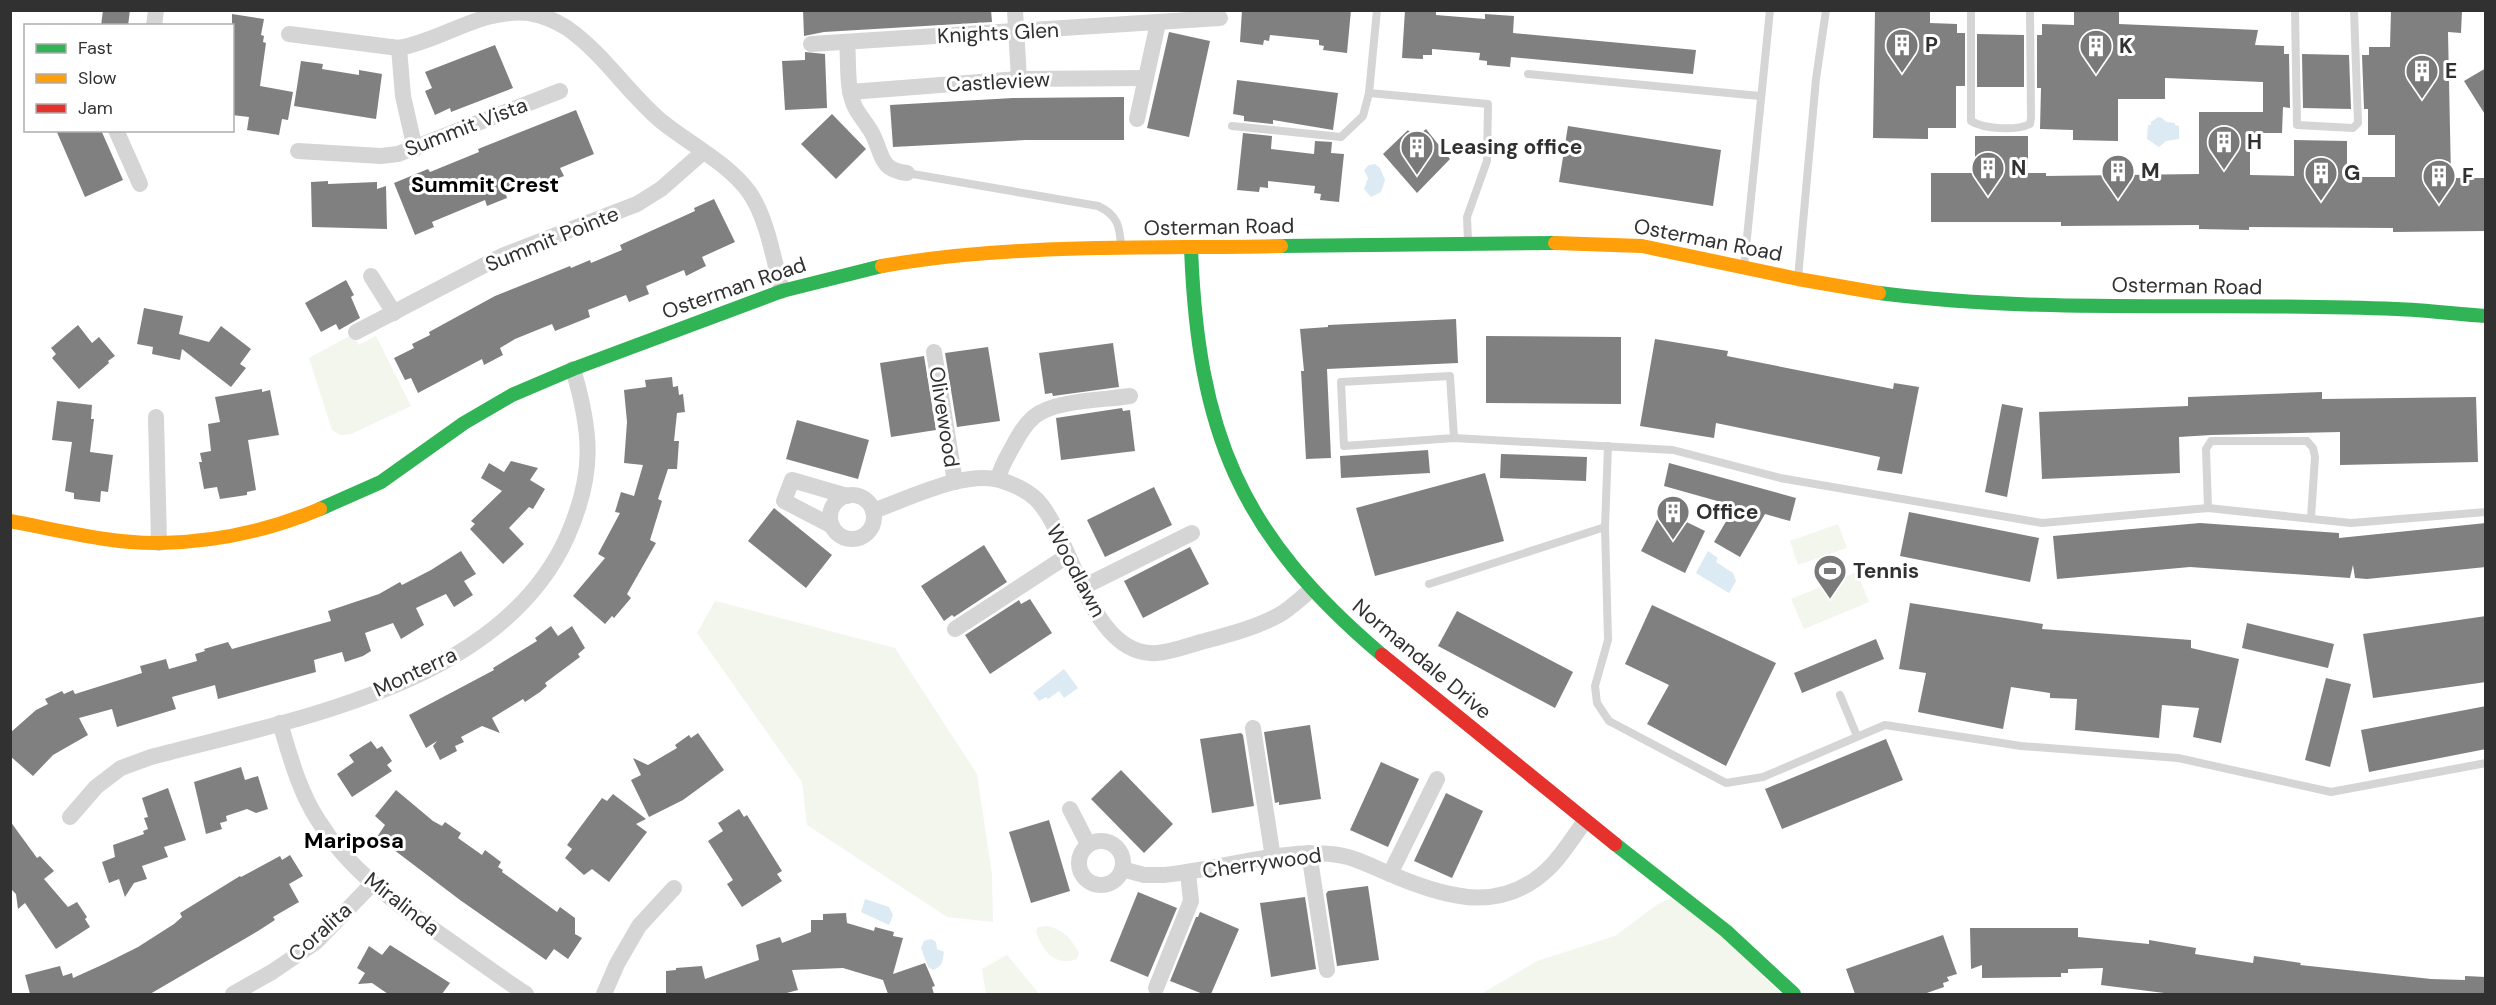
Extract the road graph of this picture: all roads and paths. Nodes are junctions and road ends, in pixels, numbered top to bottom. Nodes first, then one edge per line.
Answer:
1 (1015, 10) edge
2 (1377, 10) edge
3 (1770, 10) edge
4 (1826, 10) edge
5 (1971, 10) edge
6 (2030, 10) edge
7 (2295, 10) edge
8 (2354, 10) edge
9 (1220, 18) dead end
10 (1158, 23) junction
11 (1016, 32) junction
12 (289, 34) dead end
13 (847, 42) junction
14 (811, 44) dead end
15 (399, 48) junction
16 (1528, 74) dead end
17 (1146, 78) junction
18 (1019, 79) junction
19 (560, 91) dead end
20 (850, 92) junction
21 (1369, 93) junction
22 (1760, 96) junction
23 (1137, 119) dead end
24 (1232, 126) dead end
25 (117, 132) edge
26 (416, 149) junction
27 (298, 151) dead end
28 (702, 153) junction
29 (908, 173) joint
30 (140, 184) dead end
31 (1468, 243) junction
32 (1191, 248) junction
33 (1122, 250) junction
34 (1744, 267) junction
35 (371, 276) dead end
36 (1798, 279) junction
37 (782, 291) junction
38 (394, 313) junction
39 (2486, 316) edge
40 (356, 332) dead end
41 (934, 352) dead end
42 (573, 369) junction
43 (1130, 396) dead end
44 (156, 417) dead end
45 (1454, 438) junction
46 (1608, 446) junction
47 (998, 479) junction
48 (955, 482) junction
49 (847, 495) junction
50 (2208, 508) junction
51 (873, 511) junction
52 (2486, 512) edge
53 (2311, 518) junction
54 (10, 521) edge
55 (832, 526) junction
56 (1605, 527) junction
57 (1192, 533) dead end
58 (159, 543) junction
59 (1067, 556) junction
60 (1430, 584) dead end
61 (1083, 587) junction
62 (1311, 590) junction
63 (954, 629) dead end
64 (1840, 695) dead end
65 (280, 723) junction
66 (1253, 728) dead end
67 (1857, 736) junction
68 (2486, 763) edge
69 (1437, 779) dead end
70 (1070, 809) dead end
71 (70, 818) dead end
72 (1585, 821) junction
73 (1088, 844) junction
74 (1310, 853) junction
75 (1273, 858) junction
76 (1122, 869) junction
77 (1188, 873) junction
78 (1390, 874) junction
79 (372, 884) junction
80 (674, 888) dead end
81 (1327, 970) dead end
82 (1156, 988) dead end
83 (233, 994) edge
84 (526, 994) edge
85 (604, 994) edge
86 (1794, 994) edge

1 - 11 street
2 - 21 lane
3 - 22 lane
4 - 36 lane
5 - 6 lane
7 - 8 lane
9 - 10 street, Knights Glen
10 - 11 street, Knights Glen
10 - 17 street
11 - 13 street, Knights Glen
11 - 18 street
12 - 15 street
13 - 14 street, Knights Glen
13 - 20 street
15 - 26 street
15 - 28 street
16 - 22 lane
17 - 18 street, Castleview
17 - 23 street
18 - 20 street, Castleview
19 - 26 street, Summit Vista
20 - 29 street
21 - 24 lane
21 - 31 lane
22 - 34 lane
25 - 30 street
26 - 27 street, Summit Vista
28 - 37 street
28 - 38 street, Summit Pointe
29 - 33 lane
31 - 32 street, Osterman Road
31 - 34 street, Osterman Road
32 - 33 street, Osterman Road
32 - 62 street, Normandale Drive
33 - 37 street, Osterman Road
34 - 36 street, Osterman Road
35 - 38 street
36 - 39 street, Osterman Road
37 - 42 street, Osterman Road
38 - 40 street, Summit Pointe
41 - 48 street, Olivewood
42 - 58 street, Osterman Road
42 - 65 street, Monterra
43 - 47 street
44 - 58 street
45 - 45 lane
45 - 46 lane
46 - 50 lane
46 - 56 lane
47 - 48 street, Woodlawn
47 - 59 street, Woodlawn
48 - 51 street, Woodlawn
49 - 51 street
49 - 55 street
49 - 55 street
50 - 53 lane
50 - 53 lane
51 - 55 street
52 - 53 lane
54 - 58 street, Osterman Road
56 - 60 lane
56 - 67 lane
57 - 61 street
59 - 61 street, Woodlawn
59 - 63 street
61 - 62 street, Woodlawn
62 - 72 street, Normandale Drive
64 - 67 lane
65 - 71 street, Monterra
65 - 79 street, Miralinda
66 - 75 street
67 - 68 lane
69 - 78 street
70 - 73 street
72 - 78 street, Cherrywood
72 - 86 street, Normandale Drive
73 - 76 street
73 - 76 street
74 - 75 street, Cherrywood
74 - 78 street, Cherrywood
74 - 81 street
75 - 77 street, Cherrywood
76 - 77 street, Cherrywood
77 - 82 street
79 - 83 street, Coralita
79 - 84 street, Miralinda
80 - 85 street

